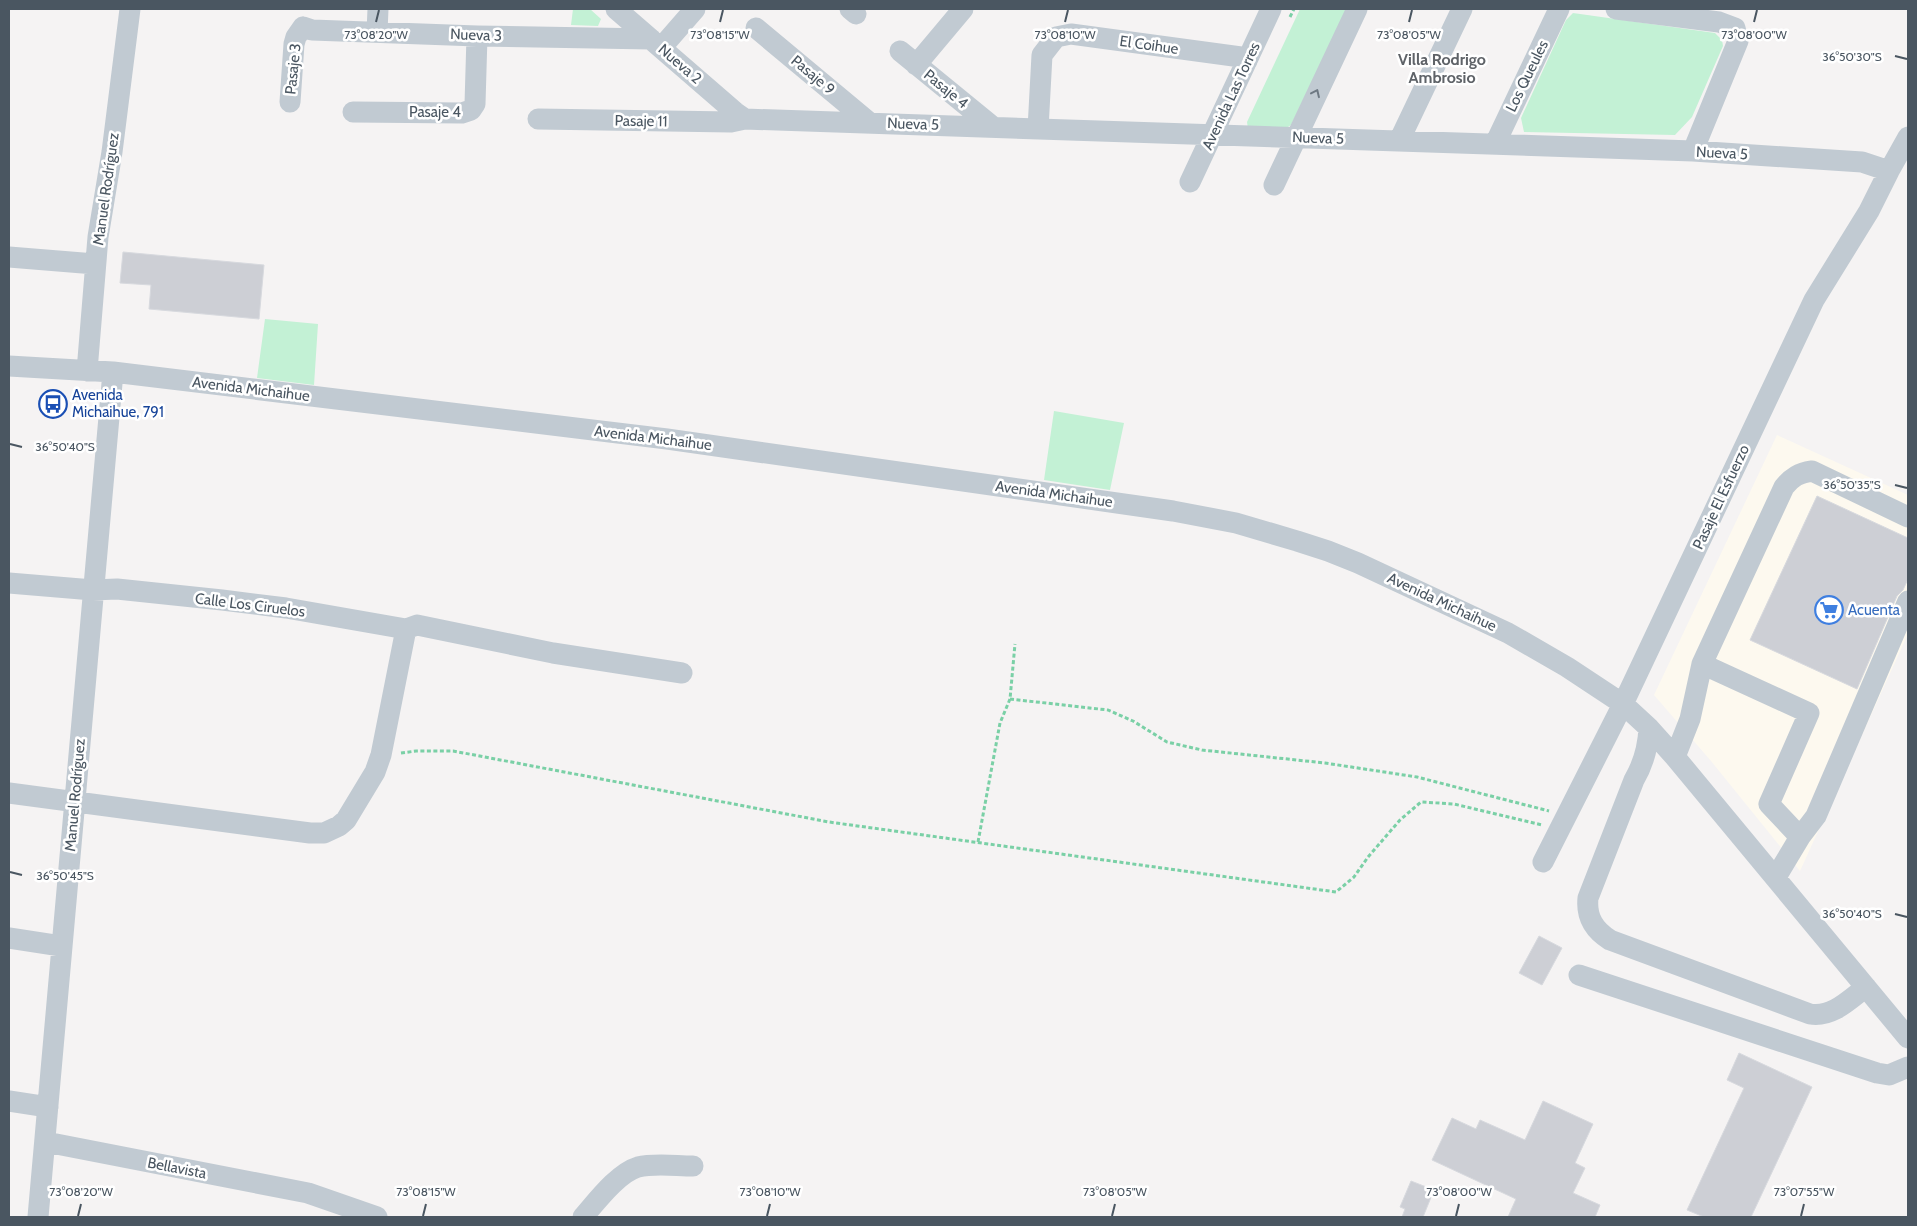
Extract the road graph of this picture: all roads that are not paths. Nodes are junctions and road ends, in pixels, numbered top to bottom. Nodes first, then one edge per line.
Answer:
1 (130, 9) edge
2 (378, 9) edge
3 (616, 9) edge
4 (695, 9) edge
5 (963, 9) edge
6 (1271, 9) edge
7 (1356, 9) edge
8 (1462, 9) edge
9 (1559, 9) edge
10 (1616, 9) edge
11 (302, 18) edge
12 (756, 28) dead end
13 (378, 32) junction
14 (477, 36) junction
15 (656, 44) junction
16 (1247, 61) junction
17 (290, 102) dead end
18 (353, 112) dead end
19 (538, 118) dead end
20 (745, 119) junction
21 (870, 123) junction
22 (992, 127) junction
23 (1038, 128) junction
24 (1213, 134) junction
25 (1295, 137) junction
26 (1399, 141) junction
27 (1495, 144) junction
28 (1906, 146) edge
29 (1693, 151) junction
30 (1889, 171) junction
31 (1190, 182) dead end
32 (1274, 185) dead end
33 (9, 258) edge
34 (95, 264) junction
35 (9, 366) edge
36 (86, 370) junction
37 (113, 372) junction
38 (1908, 517) edge
39 (9, 583) edge
40 (93, 590) junction
41 (1908, 601) edge
42 (406, 629) junction
43 (1702, 664) junction
44 (682, 673) dead end
45 (1622, 704) junction
46 (1649, 728) junction
47 (1676, 757) junction
48 (9, 793) edge
49 (74, 802) junction
50 (1800, 837) junction
51 (1543, 862) dead end
52 (1776, 877) junction
53 (9, 938) edge
54 (61, 946) junction
55 (1580, 975) dead end
56 (1866, 987) junction
57 (1908, 1038) edge
58 (1908, 1067) edge
59 (9, 1101) edge
60 (48, 1107) junction
61 (46, 1142) junction
62 (693, 1166) dead end
63 (38, 1217) edge
64 (377, 1217) edge
65 (584, 1217) edge

1 - 34 street, Manuel Rodríguez
2 - 13 street
3 - 15 street, Nueva 2
4 - 15 street
5 - 22 street, Pasaje 4
6 - 16 street, Avenida Las Torres
25 -> 7 street
8 - 26 street
9 - 27 street, Los Queules
10 - 29 street
11 - 13 street, Nueva 3
11 - 17 street, Pasaje 3
12 - 21 street, Pasaje 9
13 - 14 street, Nueva 3
14 - 15 street, Nueva 3
14 - 18 street, Pasaje 4
15 - 20 street, Nueva 2
16 - 23 street, El Coihue
16 - 24 street, Avenida Las Torres
19 - 20 street, Pasaje 11
20 - 21 street, Nueva 5
21 - 22 street, Nueva 5
22 - 23 street, Nueva 5
23 - 24 street, Nueva 5
24 - 25 street, Nueva 5
24 - 31 street, Avenida Las Torres
25 - 26 street, Nueva 5
25 - 32 street
26 - 27 street, Nueva 5
27 - 29 street, Nueva 5
28 - 30 street, Pasaje El Esfuerzo
29 - 30 street, Nueva 5
30 - 45 street, Pasaje El Esfuerzo
33 - 34 street
34 - 36 street, Manuel Rodríguez
35 - 36 street, Avenida Michaihue
36 - 37 street, Avenida Michaihue
37 - 40 street, Manuel Rodríguez
37 - 45 street, Avenida Michaihue
38 - 43 street
39 - 40 street, Calle Los Ciruelos
40 - 42 street, Calle Los Ciruelos
40 - 49 street, Manuel Rodríguez
41 - 50 street
42 - 44 street, Calle Los Ciruelos
42 - 49 street
43 - 47 street
43 - 50 street
45 - 46 street, Avenida Michaihue
45 - 51 street, Pasaje El Esfuerzo
46 - 47 street, Avenida Michaihue
46 - 56 street
47 - 52 street, Avenida Michaihue
48 - 49 street
49 - 54 street, Manuel Rodríguez
50 - 52 street
52 - 56 street, Avenida Michaihue
53 - 54 street
54 - 60 street, Manuel Rodríguez
55 - 58 street
56 - 57 street, Avenida Michaihue
59 - 60 street
60 - 61 street, Manuel Rodríguez
61 - 63 street, Manuel Rodríguez
61 - 64 street, Bellavista
62 - 65 street

